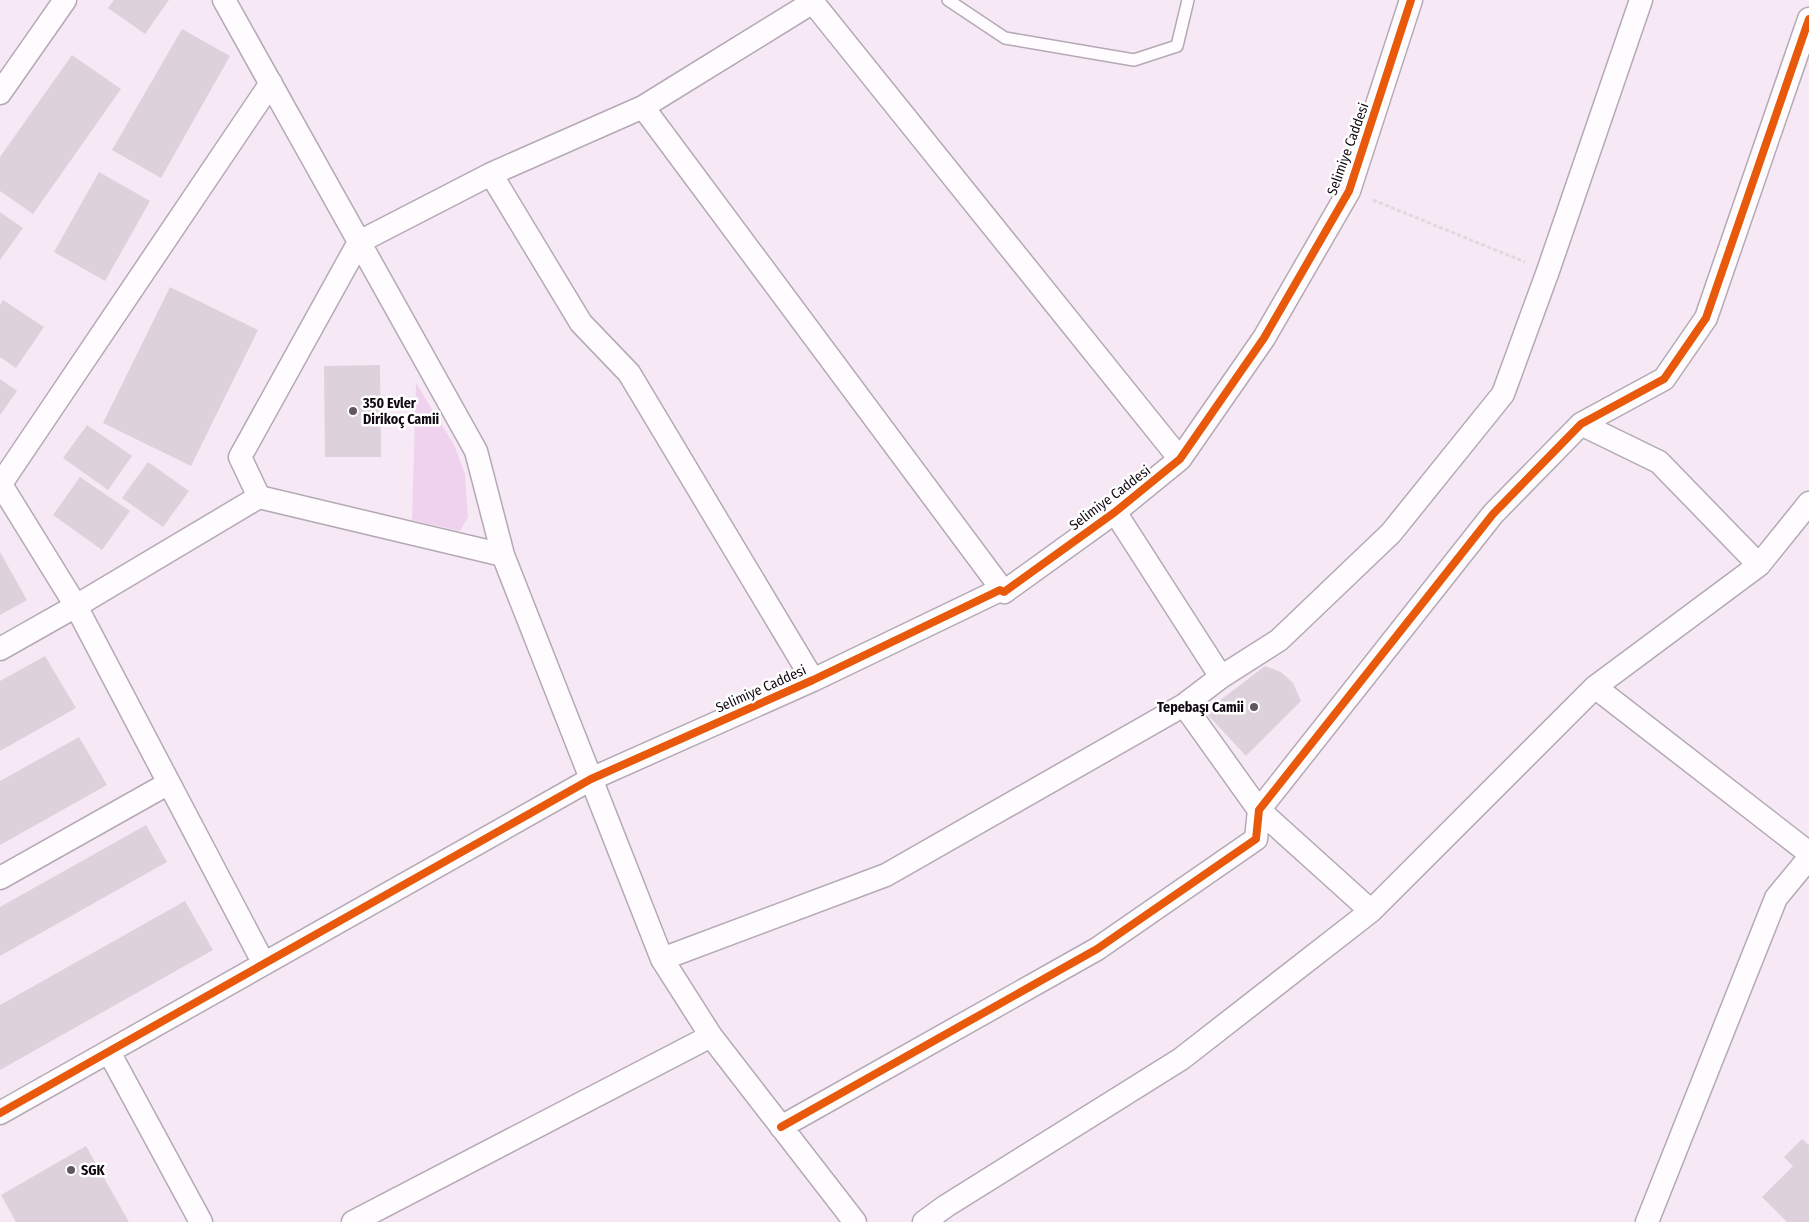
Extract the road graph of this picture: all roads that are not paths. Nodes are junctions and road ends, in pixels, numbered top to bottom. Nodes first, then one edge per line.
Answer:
1 (65, 0) edge
2 (224, 0) edge
3 (948, 0) edge
4 (1188, 0) edge
5 (1411, 0) edge
6 (1641, 0) edge
7 (812, 1) edge
8 (1809, 19) edge
9 (271, 83) junction
10 (0, 92) edge
11 (643, 107) junction
12 (491, 174) junction
13 (359, 242) junction
14 (1581, 424) junction
15 (1180, 459) junction
16 (0, 484) edge
17 (260, 496) junction
18 (1809, 503) edge
19 (1115, 512) junction
20 (503, 556) junction
21 (1758, 565) junction
22 (1004, 592) junction
23 (76, 606) junction
24 (0, 649) edge
25 (1221, 677) junction
26 (813, 680) junction
27 (1595, 687) junction
28 (1184, 705) junction
29 (591, 779) junction
30 (169, 783) junction
31 (1259, 810) junction
32 (1809, 854) edge
33 (1809, 858) edge
34 (0, 878) edge
35 (1371, 911) junction
36 (662, 958) junction
37 (264, 964) junction
38 (711, 1036) junction
39 (109, 1052) junction
40 (0, 1114) edge
41 (781, 1127) junction
42 (201, 1222) edge
43 (353, 1222) edge
44 (855, 1222) edge
45 (924, 1222) edge
46 (1647, 1222) edge

1 - 10 street
2 - 9 street
3 - 4 lane
5 - 15 street, Selimiye Caddesi
6 - 25 street
7 - 11 street
7 - 15 street
8 - 14 street
9 - 13 street
9 - 16 street
11 - 12 street
11 - 22 street
12 - 13 street
12 - 26 street
13 - 17 street
13 - 20 street
14 - 21 street
14 - 31 street
15 - 19 street, Selimiye Caddesi
16 - 23 street
17 - 20 street
17 - 23 street
18 - 21 street
19 - 22 street, Selimiye Caddesi
19 - 25 street
20 - 29 street
21 - 27 street
22 - 26 street, Selimiye Caddesi
23 - 24 street
23 - 30 street
25 - 28 street
26 - 29 street, Selimiye Caddesi
27 - 32 street
27 - 35 street
28 - 31 street
28 - 36 street
29 - 36 street
29 - 37 street, Selimiye Caddesi
30 - 34 street
30 - 37 street
31 - 35 street
31 - 41 street
33 - 46 street
35 - 45 street
36 - 38 street
37 - 39 street, Selimiye Caddesi
38 - 41 street
38 - 43 street
39 - 40 street, Selimiye Caddesi
39 - 42 street
41 - 44 street

